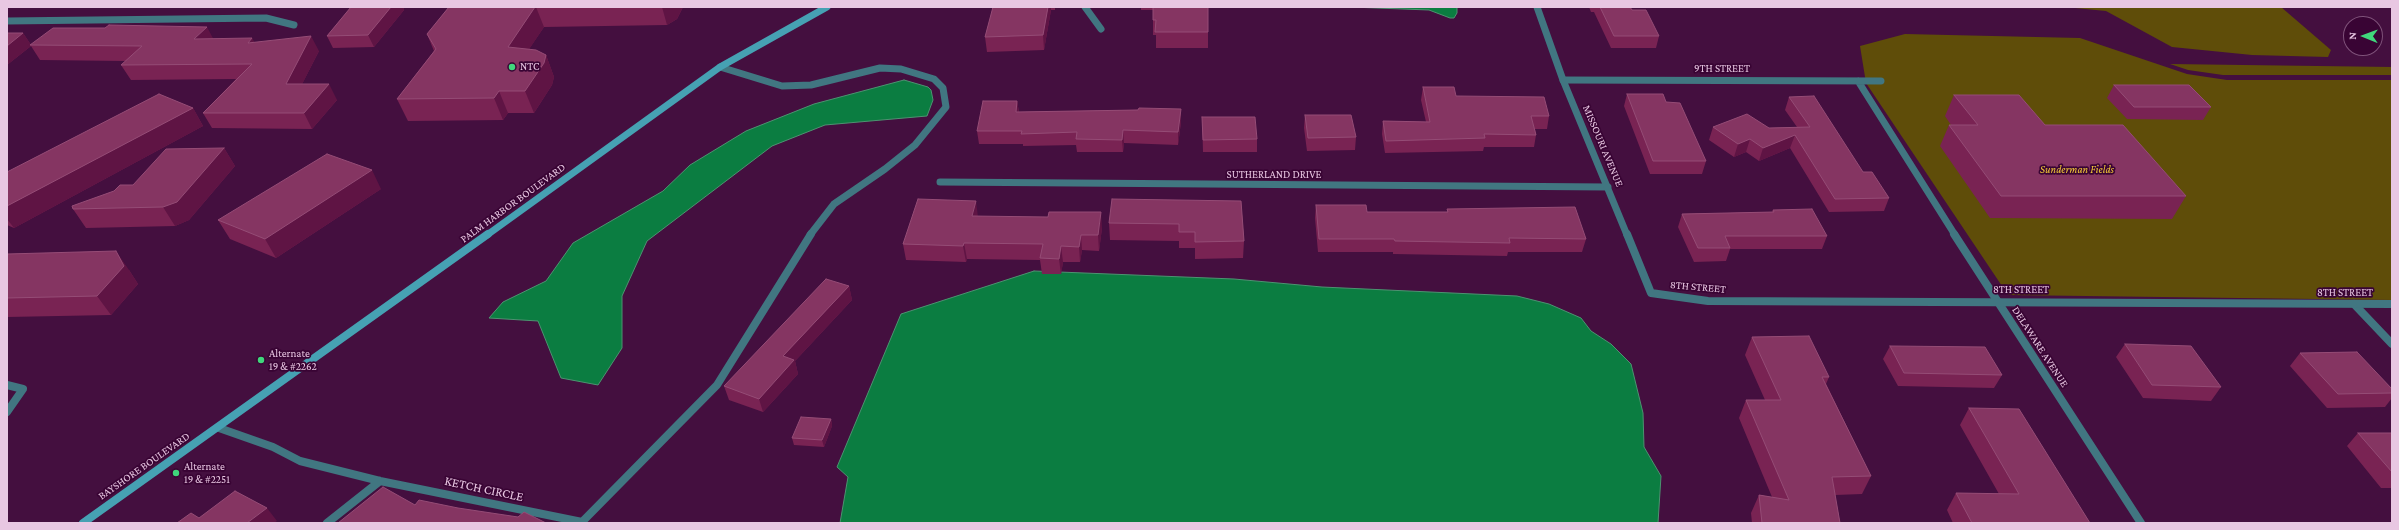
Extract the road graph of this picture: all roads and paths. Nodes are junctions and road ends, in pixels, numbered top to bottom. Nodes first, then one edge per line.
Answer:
1 (827, 7) edge
2 (1085, 7) edge
3 (1537, 7) edge
4 (7, 21) edge
5 (294, 25) dead end
6 (1101, 29) dead end
7 (720, 67) junction
8 (1563, 80) junction
9 (1858, 81) junction
10 (1881, 81) dead end
11 (940, 182) dead end
12 (1608, 187) junction
13 (1651, 293) joint
14 (1996, 301) junction
15 (2354, 304) junction
16 (2392, 304) edge
17 (2392, 344) edge
18 (7, 385) edge
19 (7, 412) edge
20 (219, 428) junction
21 (380, 481) junction
22 (83, 523) edge
23 (327, 523) edge
24 (583, 523) edge
25 (2141, 523) edge

1 - 7 main road, PALM HARBOR BOULEVARD
2 - 6 street
3 - 8 street, MISSOURI AVENUE
4 - 5 street
7 - 20 main road, PALM HARBOR BOULEVARD
7 - 24 street
8 - 9 street, 9TH STREET
8 - 12 street, MISSOURI AVENUE
9 - 10 street, 9TH STREET
9 - 14 street, DELAWARE AVENUE
11 - 12 street, SUTHERLAND DRIVE
12 - 13 street, MISSOURI AVENUE
13 - 14 street, 8TH STREET
14 - 15 street, 8TH STREET
14 - 25 street, DELAWARE AVENUE
15 - 16 street, 8TH STREET
15 - 17 street
18 - 19 street
20 - 21 street, KETCH CIRCLE
20 - 22 main road, BAYSHORE BOULEVARD
21 - 23 street
21 - 24 street, KETCH CIRCLE

